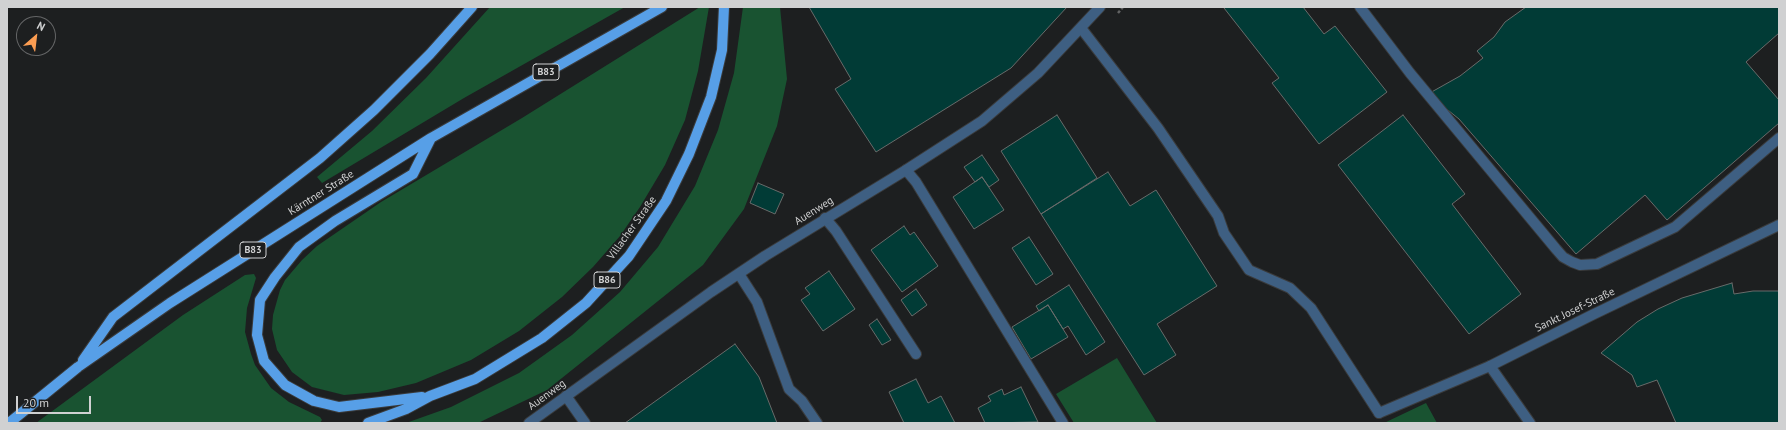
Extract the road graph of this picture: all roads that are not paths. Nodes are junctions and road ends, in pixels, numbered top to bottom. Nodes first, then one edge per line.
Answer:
1 (472, 7) edge
2 (662, 7) edge
3 (724, 7) edge
4 (1100, 7) edge
5 (1360, 7) edge
6 (1081, 28) junction
7 (431, 138) junction
8 (1779, 138) edge
9 (906, 170) junction
10 (825, 218) junction
11 (1779, 225) edge
12 (739, 274) junction
13 (916, 354) dead end
14 (1490, 366) junction
15 (78, 367) junction
16 (430, 396) junction
17 (566, 396) junction
18 (9, 423) edge
19 (368, 423) edge
20 (529, 423) edge
21 (585, 423) edge
22 (818, 423) edge
23 (1063, 423) edge
24 (1530, 423) edge

1 - 15 main road
2 - 7 main road, Kärntner Straße / B83
3 - 16 main road, Villacher Straße / B86
4 - 6 street, Auenweg
5 - 8 street
6 - 9 street, Auenweg
6 - 14 street, Sankt Josef-Straße
7 - 15 main road, Kärntner Straße / B83
7 - 16 main road
9 - 10 street, Auenweg
9 - 23 street
10 - 12 street, Auenweg
10 - 13 street
11 - 14 street, Sankt Josef-Straße
12 - 17 street, Auenweg
12 - 22 street
14 - 24 street
15 - 18 main road, Kärntner Straße / B83
16 - 19 main road
17 - 20 street, Auenweg
17 - 21 street

